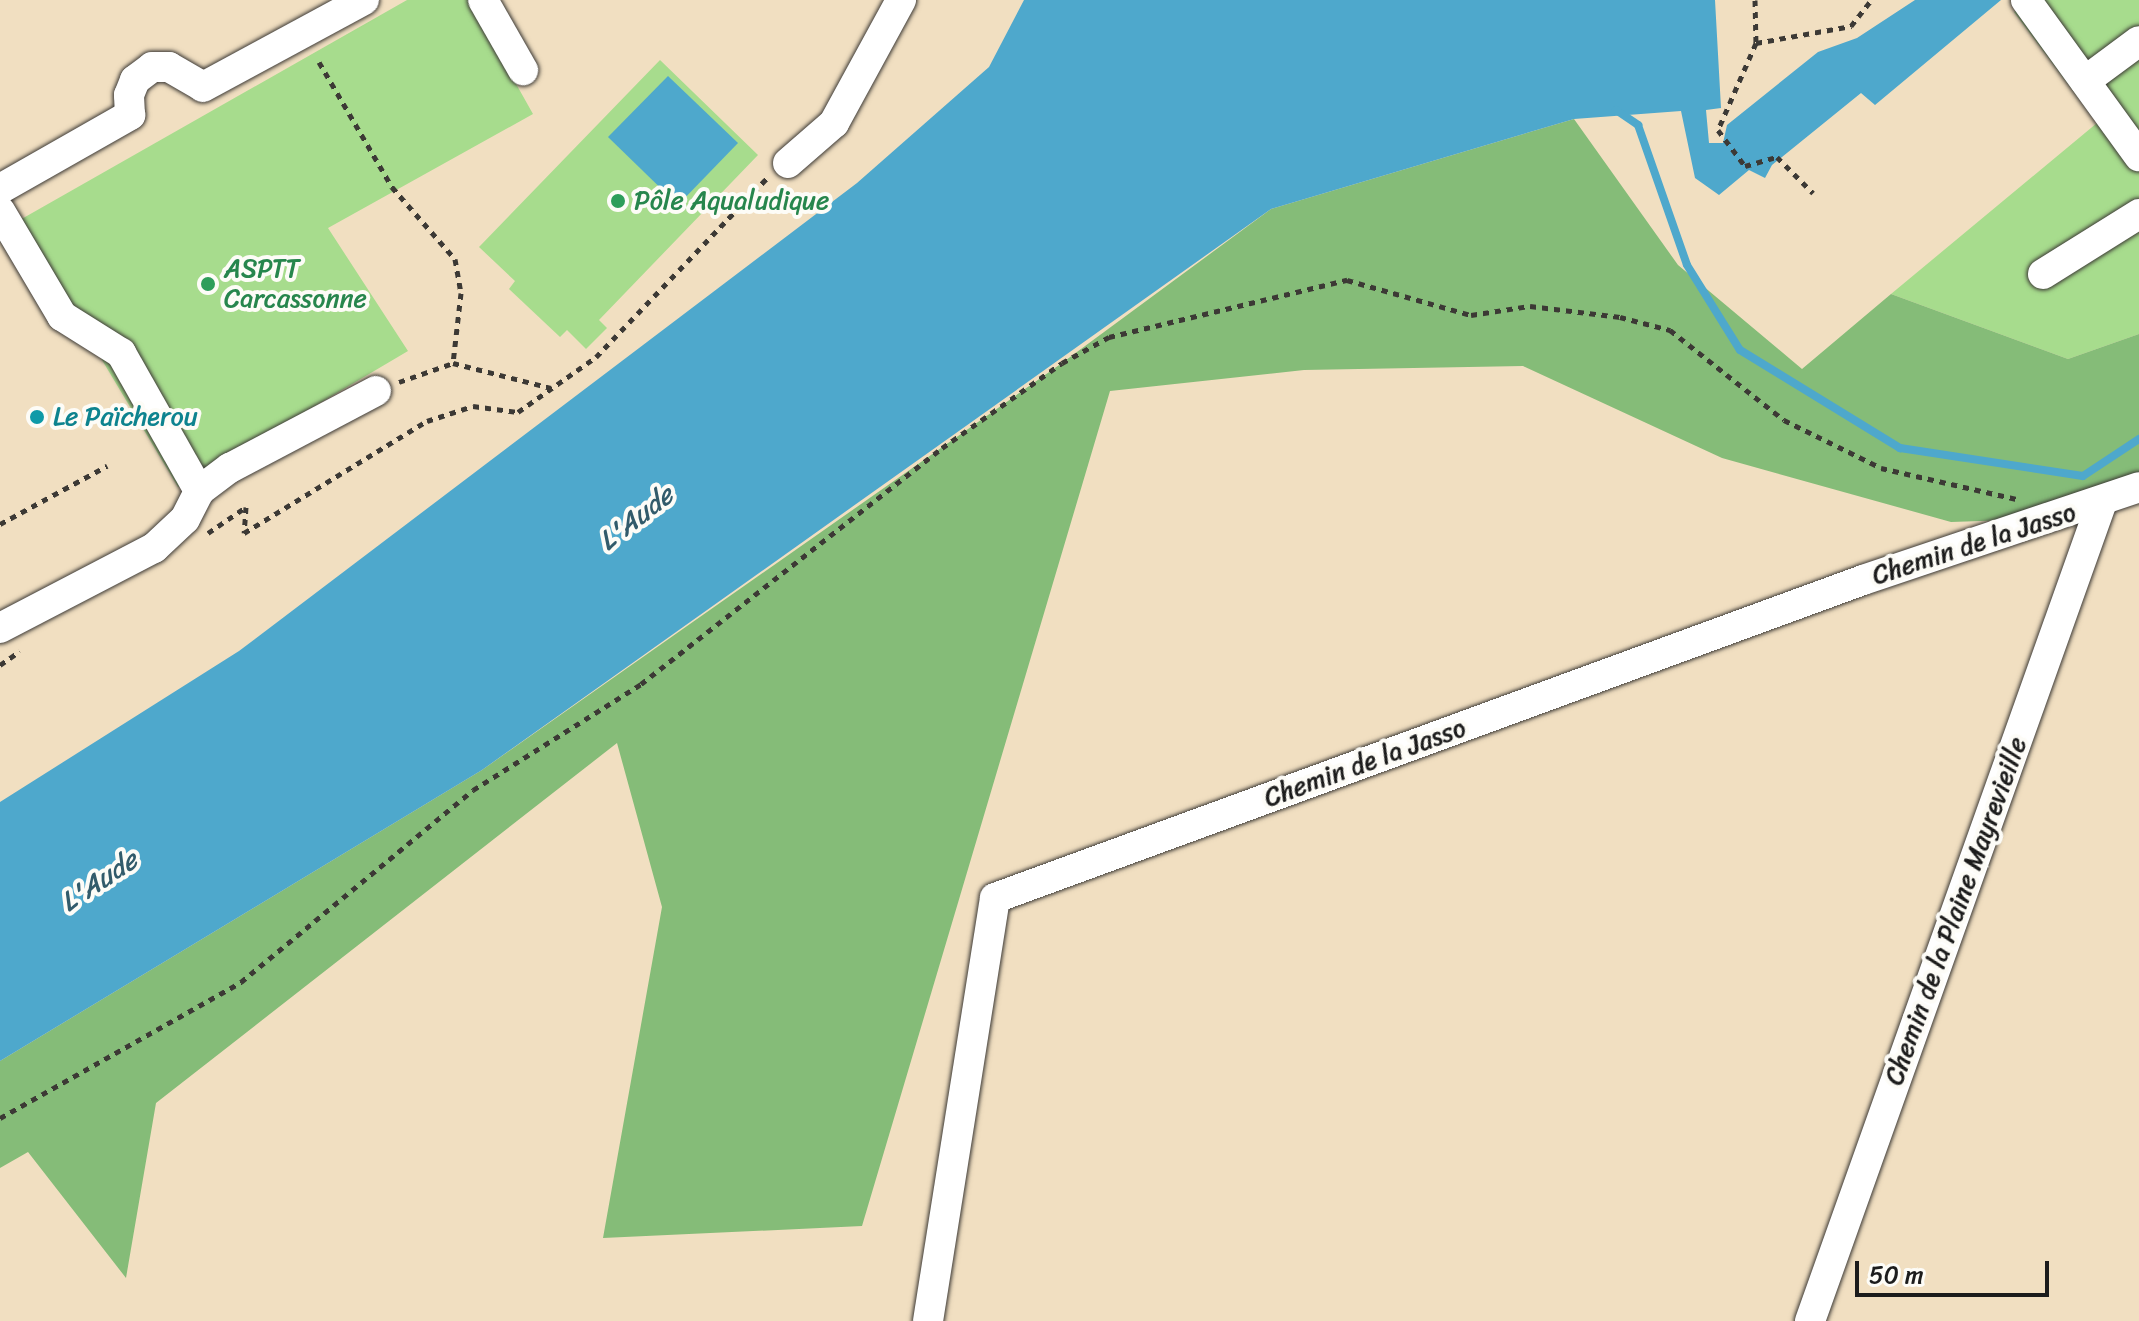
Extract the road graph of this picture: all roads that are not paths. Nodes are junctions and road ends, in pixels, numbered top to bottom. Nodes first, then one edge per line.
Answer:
1 (364, 0) edge
2 (483, 0) edge
3 (901, 0) edge
4 (2026, 0) edge
5 (2139, 41) edge
6 (2076, 69) junction
7 (523, 70) dead end
8 (2139, 156) edge
9 (788, 163) road end
10 (0, 189) edge
11 (2139, 214) edge
12 (2, 217) edge
13 (2043, 274) dead end
14 (376, 391) road end
15 (2139, 487) edge
16 (199, 491) junction
17 (2102, 502) junction
18 (0, 628) edge
19 (928, 1321) edge
20 (1810, 1321) edge

1 - 10 street
2 - 7 street
3 - 9 street
4 - 6 street
5 - 6 street
6 - 8 street
11 - 13 street
12 - 16 street
14 - 16 street
15 - 17 street, Chemin de la Jasso
16 - 18 street
17 - 19 street, Chemin de la Jasso
17 - 20 street, Chemin de la Plaine Mayrevieille

